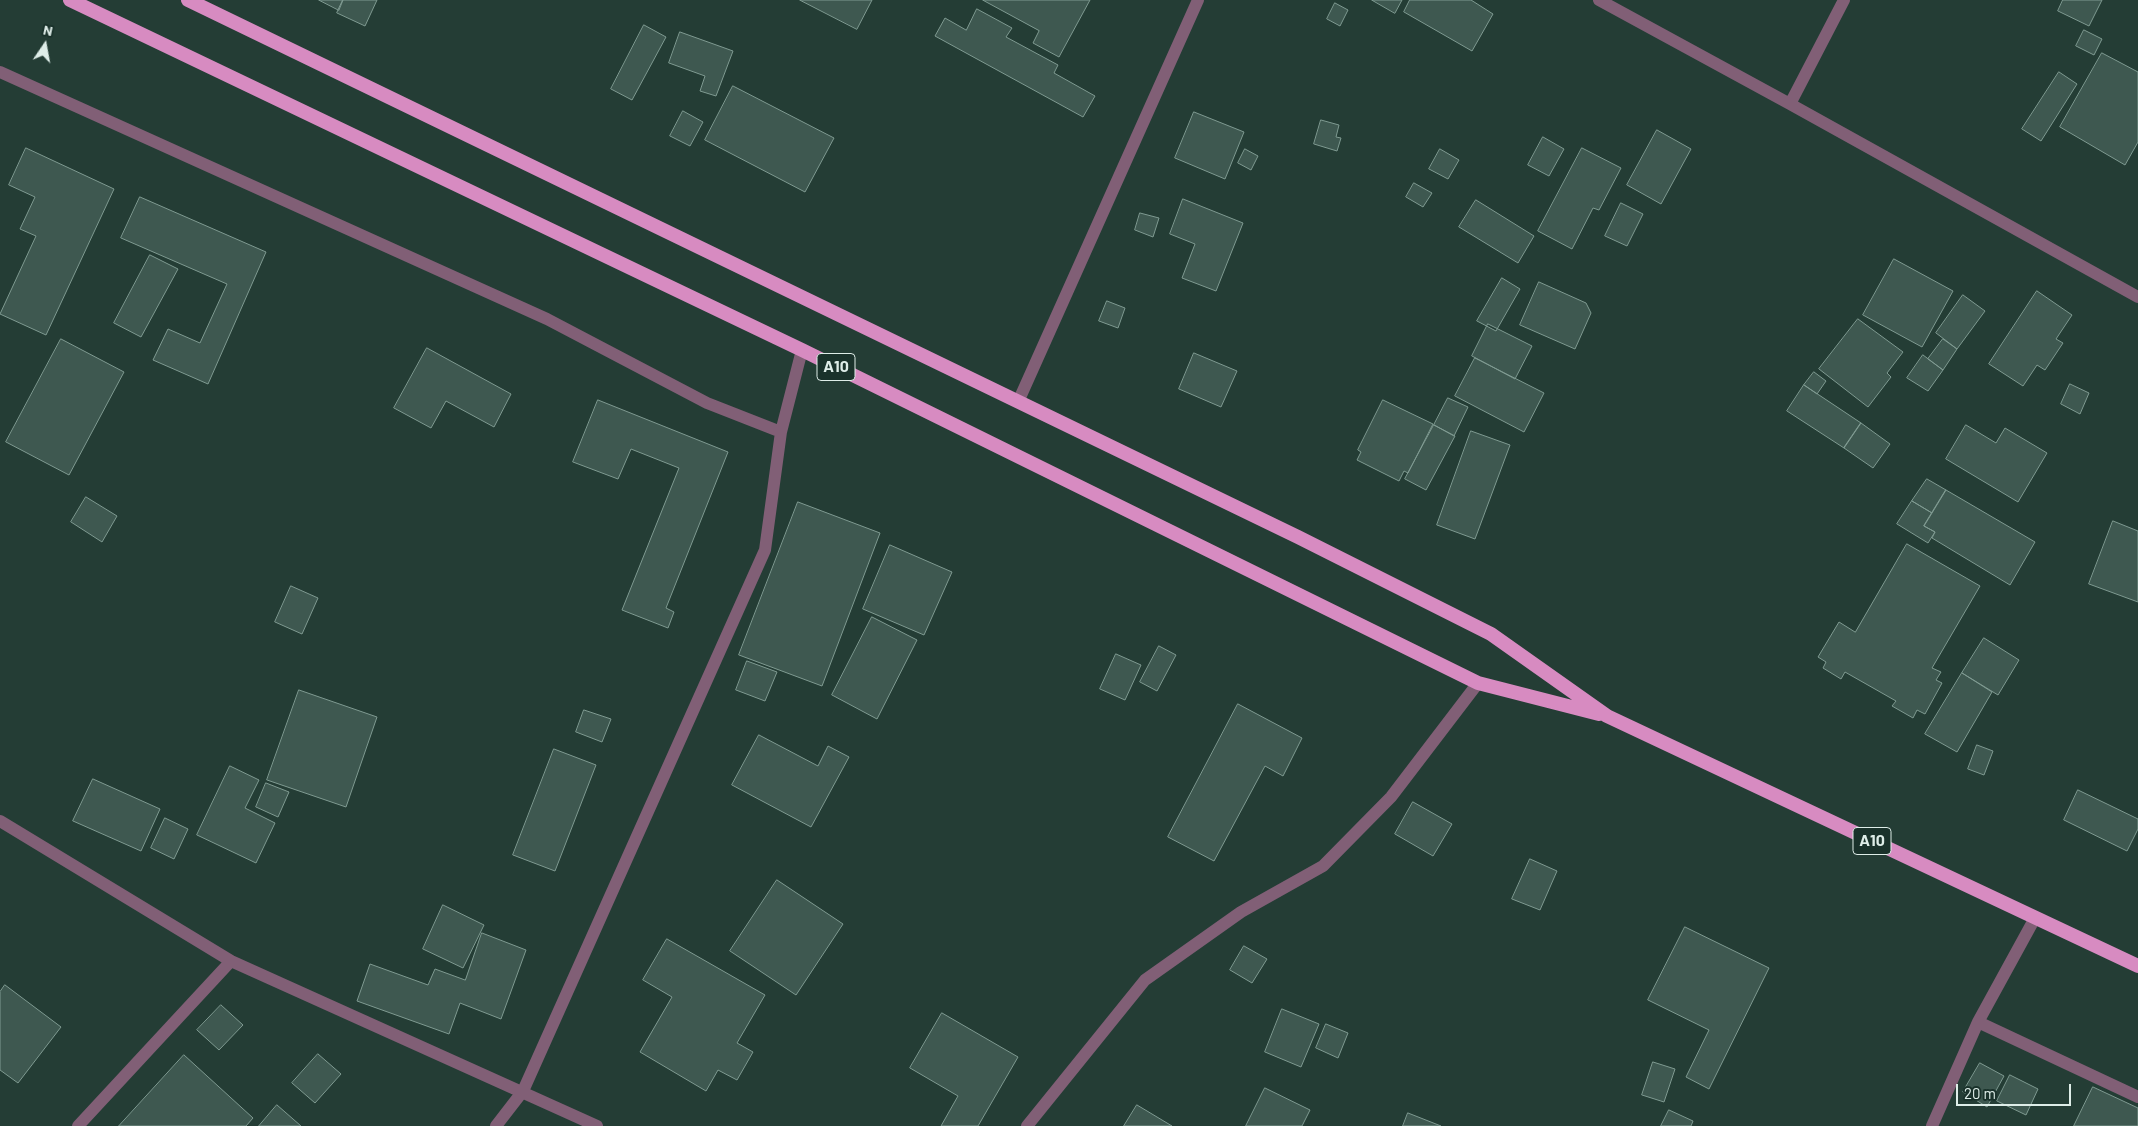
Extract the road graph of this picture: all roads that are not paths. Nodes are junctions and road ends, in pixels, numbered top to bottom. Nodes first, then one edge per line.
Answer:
1 (70, 0) edge
2 (188, 0) edge
3 (1198, 0) edge
4 (1598, 0) edge
5 (1844, 0) edge
6 (0, 72) edge
7 (1790, 104) junction
8 (2138, 297) edge
9 (802, 350) junction
10 (1018, 402) junction
11 (781, 432) junction
12 (1478, 684) junction
13 (1607, 716) junction
14 (0, 821) edge
15 (2035, 918) junction
16 (231, 962) junction
17 (2138, 966) edge
18 (1978, 1022) junction
19 (523, 1091) junction
20 (2138, 1097) edge
21 (78, 1126) edge
22 (496, 1126) edge
23 (597, 1126) edge
24 (1027, 1126) edge
25 (1932, 1126) edge

1 - 9 highway, A10
2 - 10 highway, A10
3 - 10 street
4 - 7 street
5 - 7 street
6 - 11 street
7 - 8 street
9 - 11 street
9 - 12 highway, A10
10 - 13 highway, A10
11 - 19 street
12 - 13 highway, A10
12 - 24 street
13 - 15 highway, A10
14 - 16 street
15 - 17 highway, A10
15 - 18 street
16 - 19 street
16 - 21 street
18 - 20 street
18 - 25 street
19 - 22 street
19 - 23 street

